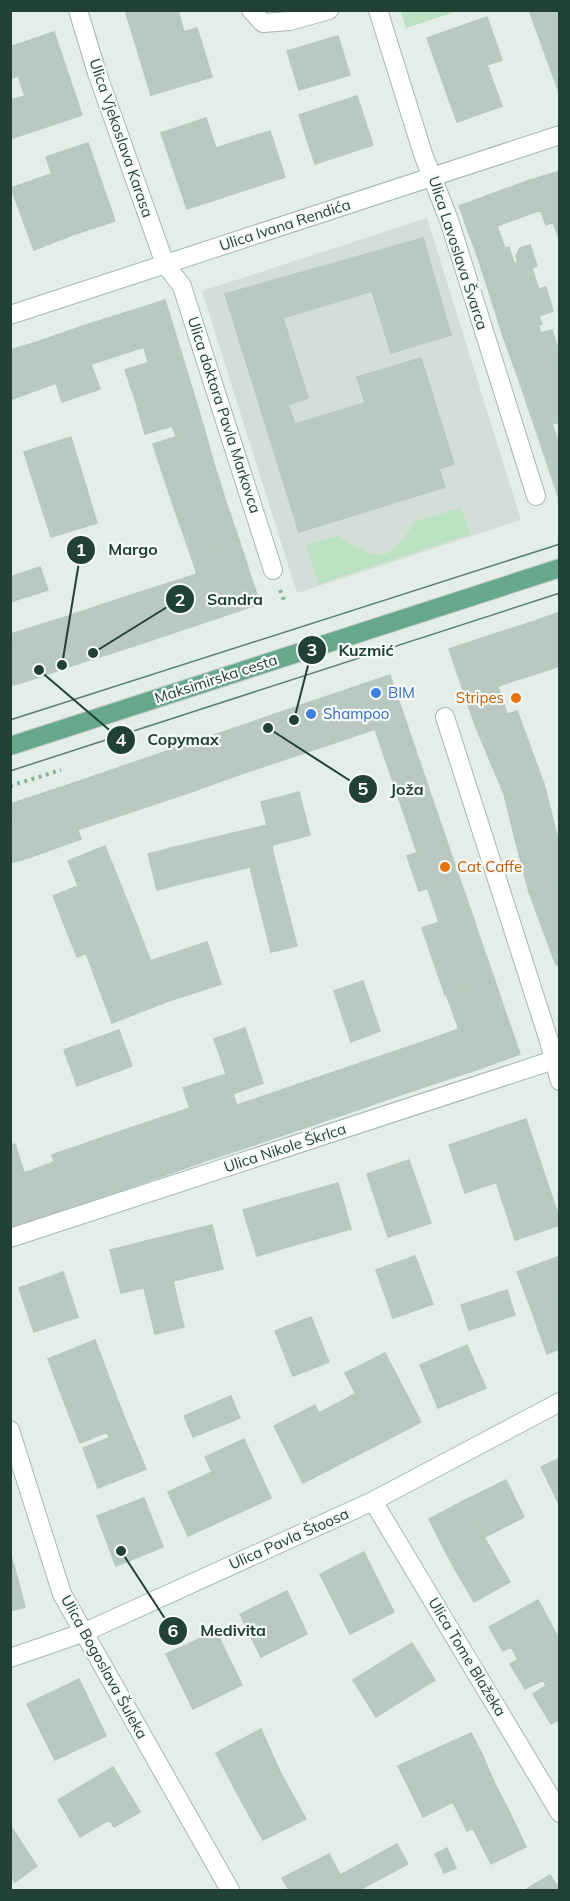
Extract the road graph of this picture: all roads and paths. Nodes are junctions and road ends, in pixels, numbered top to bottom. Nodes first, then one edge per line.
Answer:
1 (78, 10) edge
2 (251, 10) edge
3 (329, 10) edge
4 (378, 10) edge
5 (560, 135) edge
6 (433, 177) junction
7 (165, 264) junction
8 (10, 315) edge
9 (536, 496) dead end
10 (560, 568) edge
11 (273, 570) dead end
12 (445, 717) dead end
13 (10, 746) edge
14 (62, 770) dead end
15 (10, 786) edge
16 (557, 1058) edge
17 (560, 1081) edge
18 (10, 1238) edge
19 (560, 1402) edge
20 (10, 1430) edge
21 (374, 1501) junction
22 (84, 1632) junction
23 (10, 1658) edge
24 (560, 1813) edge
25 (230, 1890) edge

1 - 7 street, Ulica Vjekoslava Karasa
2 - 3 street
4 - 6 street, Ulica Lavoslava Švarca
5 - 6 street, Ulica Ivana Rendića
6 - 7 street, Ulica Ivana Rendića
6 - 9 street, Ulica Lavoslava Švarca
7 - 8 street, Ulica Ivana Rendića
7 - 11 street, Ulica doktora Pavla Markovca
10 - 13 main road, Maksimirska cesta
12 - 16 street
14 - 15 path
16 - 17 street
16 - 18 street, Ulica Nikole Škrlca
19 - 21 street, Ulica Pavla Štoosa
20 - 22 street, Ulica Bogoslava Šuleka
21 - 22 street, Ulica Pavla Štoosa
21 - 24 street, Ulica Tome Blažeka
22 - 23 street, Ulica Pavla Štoosa
22 - 25 street, Ulica Bogoslava Šuleka

